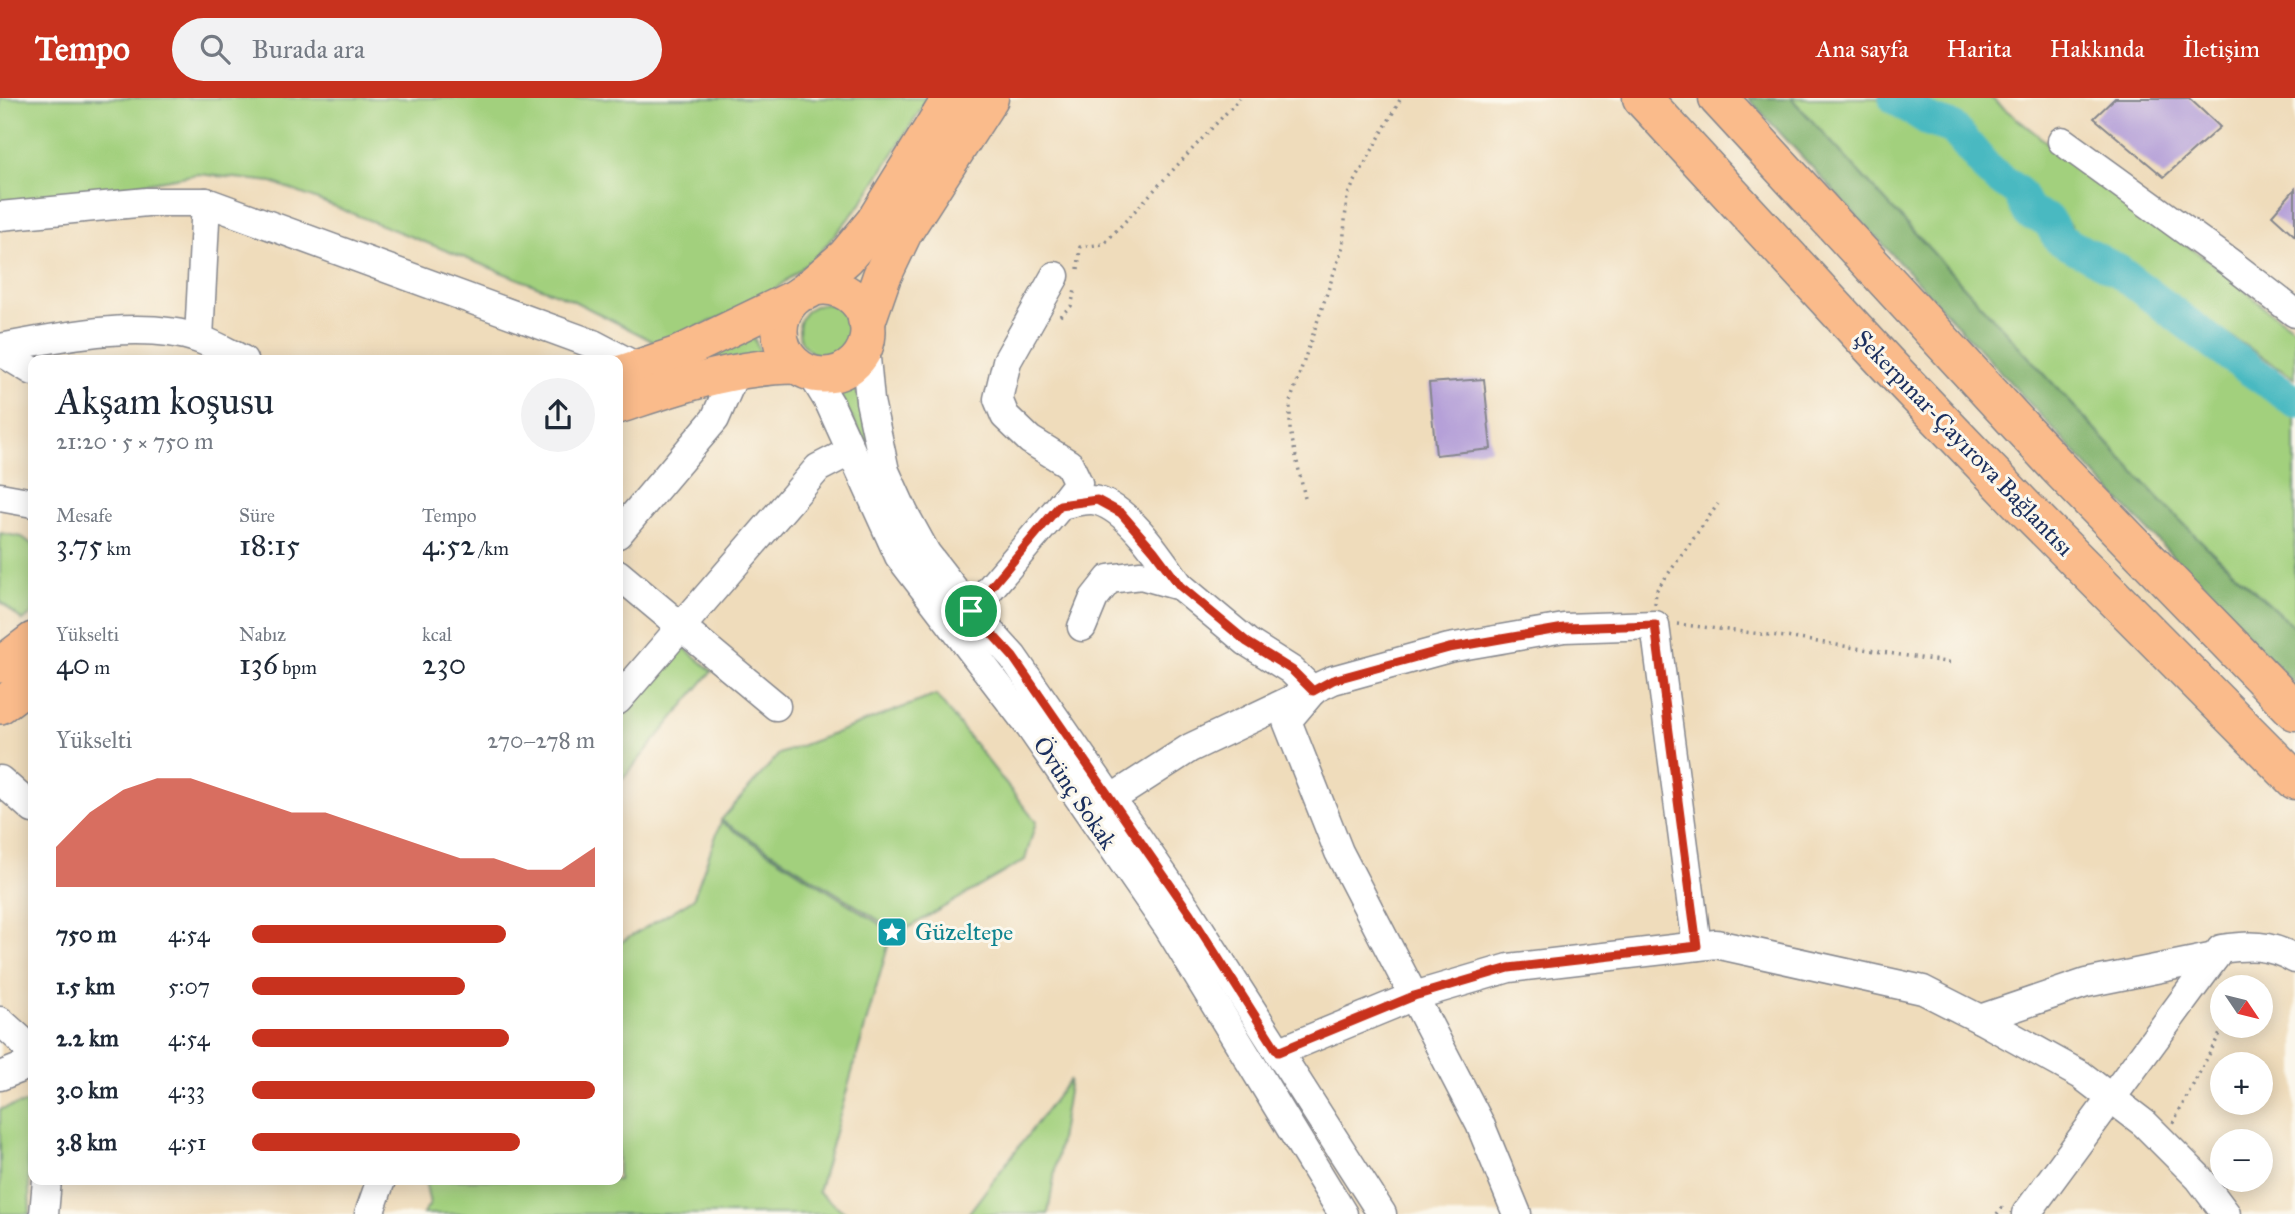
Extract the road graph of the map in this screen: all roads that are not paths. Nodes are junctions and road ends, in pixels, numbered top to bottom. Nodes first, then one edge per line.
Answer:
1 (952, 98) edge
2 (989, 98) edge
3 (1616, 98) edge
4 (1642, 98) edge
5 (1718, 98) edge
6 (2062, 141) dead end
7 (206, 202) junction
8 (0, 216) edge
9 (1778, 246) junction
10 (1070, 277) road end
11 (802, 293) junction
12 (2295, 313) edge
13 (866, 333) junction
14 (199, 338) junction
15 (0, 349) edge
16 (233, 355) edge
17 (607, 355) edge
18 (28, 369) edge
19 (804, 369) junction
20 (627, 370) edge
21 (736, 371) junction
22 (623, 404) edge
23 (851, 451) junction
24 (0, 497) edge
25 (28, 502) edge
26 (1060, 505) junction
27 (623, 528) edge
28 (623, 578) edge
29 (1180, 586) junction
30 (971, 611) junction
31 (681, 627) junction
32 (1082, 627) dead end
33 (28, 644) edge
34 (0, 665) edge
35 (28, 685) edge
36 (1313, 691) junction
37 (623, 693) edge
38 (0, 706) edge
39 (776, 706) dead end
40 (2295, 711) edge
41 (0, 780) edge
42 (2295, 780) edge
43 (1111, 799) junction
44 (28, 804) edge
45 (1697, 946) junction
46 (2215, 957) junction
47 (2295, 958) edge
48 (1414, 996) junction
49 (1980, 1019) junction
50 (0, 1021) edge
51 (28, 1049) edge
52 (1278, 1052) junction
53 (28, 1065) edge
54 (0, 1076) edge
55 (2112, 1098) junction
56 (47, 1185) edge
57 (379, 1185) edge
58 (44, 1214) edge
59 (369, 1214) edge
60 (1343, 1214) edge
61 (1382, 1214) edge
62 (1517, 1214) edge
63 (2026, 1214) edge
64 (2226, 1214) edge

1 - 11 highway
2 - 13 highway
3 - 9 highway
4 - 9 highway, Şekerpınar-Çayırova Bağlantısı
5 - 40 highway, Şekerpınar-Çayırova Bağlantısı
6 - 12 street
7 - 8 street
7 - 14 street
7 - 17 street
9 - 42 highway, Şekerpınar-Çayırova Bağlantısı
10 - 26 street
11 - 13 main road
11 - 19 main road
11 - 20 main road
13 - 19 main road
13 - 30 street, Övünç Sokak
14 - 15 street
14 - 16 street
15 - 18 street
19 - 21 main road
19 - 23 street, Övünç Sokak
21 - 22 main road
21 - 27 street
23 - 31 street
23 - 60 street, Övünç Sokak
24 - 25 street
26 - 29 street
26 - 30 street
28 - 31 street
29 - 32 street
29 - 36 street
30 - 43 street, Övünç Sokak
31 - 37 street
31 - 39 street
33 - 34 main road
35 - 38 main road
36 - 43 street
36 - 45 street
36 - 48 street
41 - 44 street
43 - 52 street, Övünç Sokak
45 - 48 street
45 - 49 street
46 - 47 street
46 - 49 street
46 - 55 street
48 - 52 street
48 - 62 street
49 - 55 street
50 - 51 street
52 - 61 street, Övünç Sokak
53 - 54 street
55 - 63 street
55 - 64 street
56 - 58 street
57 - 59 street

